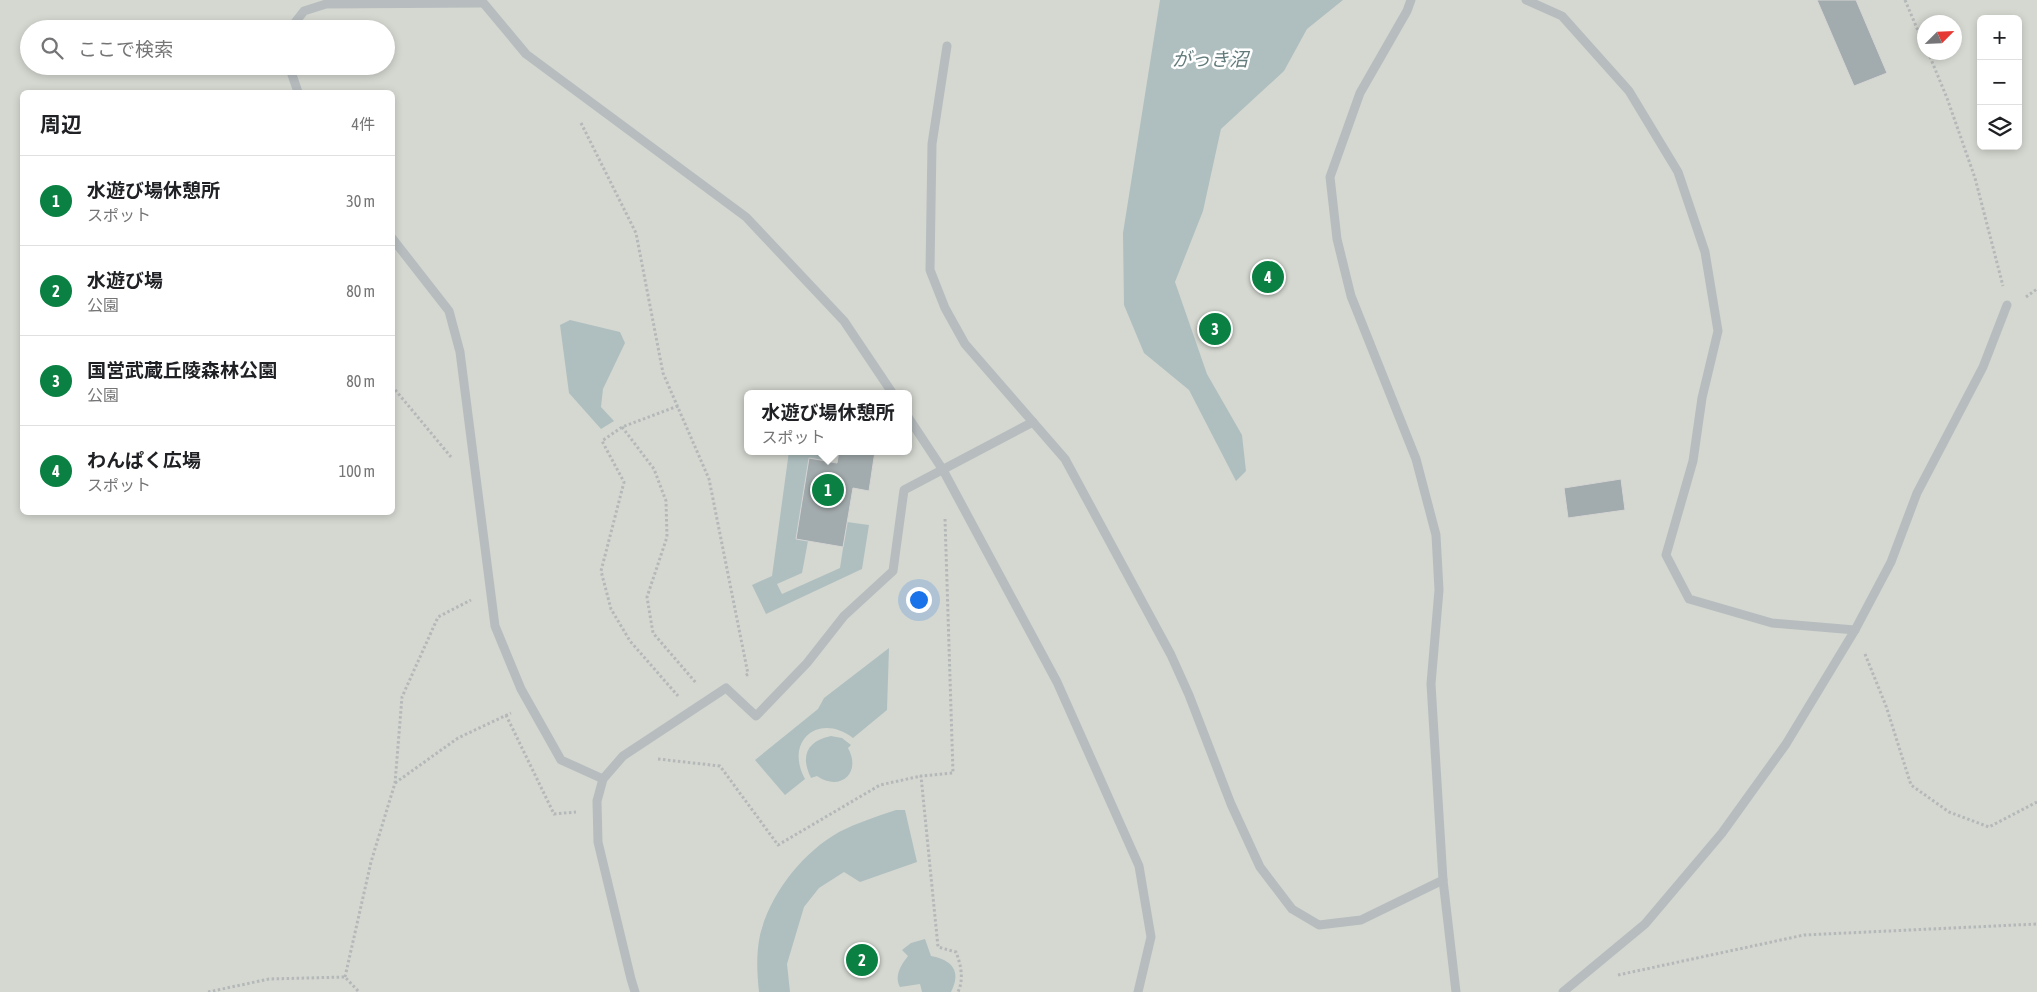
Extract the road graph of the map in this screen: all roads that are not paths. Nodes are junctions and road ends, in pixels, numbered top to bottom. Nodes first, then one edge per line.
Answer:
1 (1411, 0) edge
2 (1526, 0) edge
3 (482, 1) edge
4 (297, 20) edge
5 (947, 46) dead end
6 (292, 75) edge
7 (297, 90) edge
8 (395, 242) edge
9 (2007, 305) road end
10 (889, 390) edge
11 (1033, 422) junction
12 (912, 423) edge
13 (943, 470) junction
14 (1855, 630) junction
15 (603, 779) junction
16 (1443, 880) junction
17 (636, 992) edge
18 (1138, 992) edge
19 (1456, 992) edge
20 (1563, 992) edge

1 - 16 street
2 - 14 street
3 - 4 street
3 - 10 street
5 - 11 street
6 - 7 street
8 - 15 street
9 - 14 street
11 - 13 street
11 - 16 street
12 - 13 street
13 - 15 street
13 - 18 street
14 - 20 street
15 - 17 street
16 - 19 street

